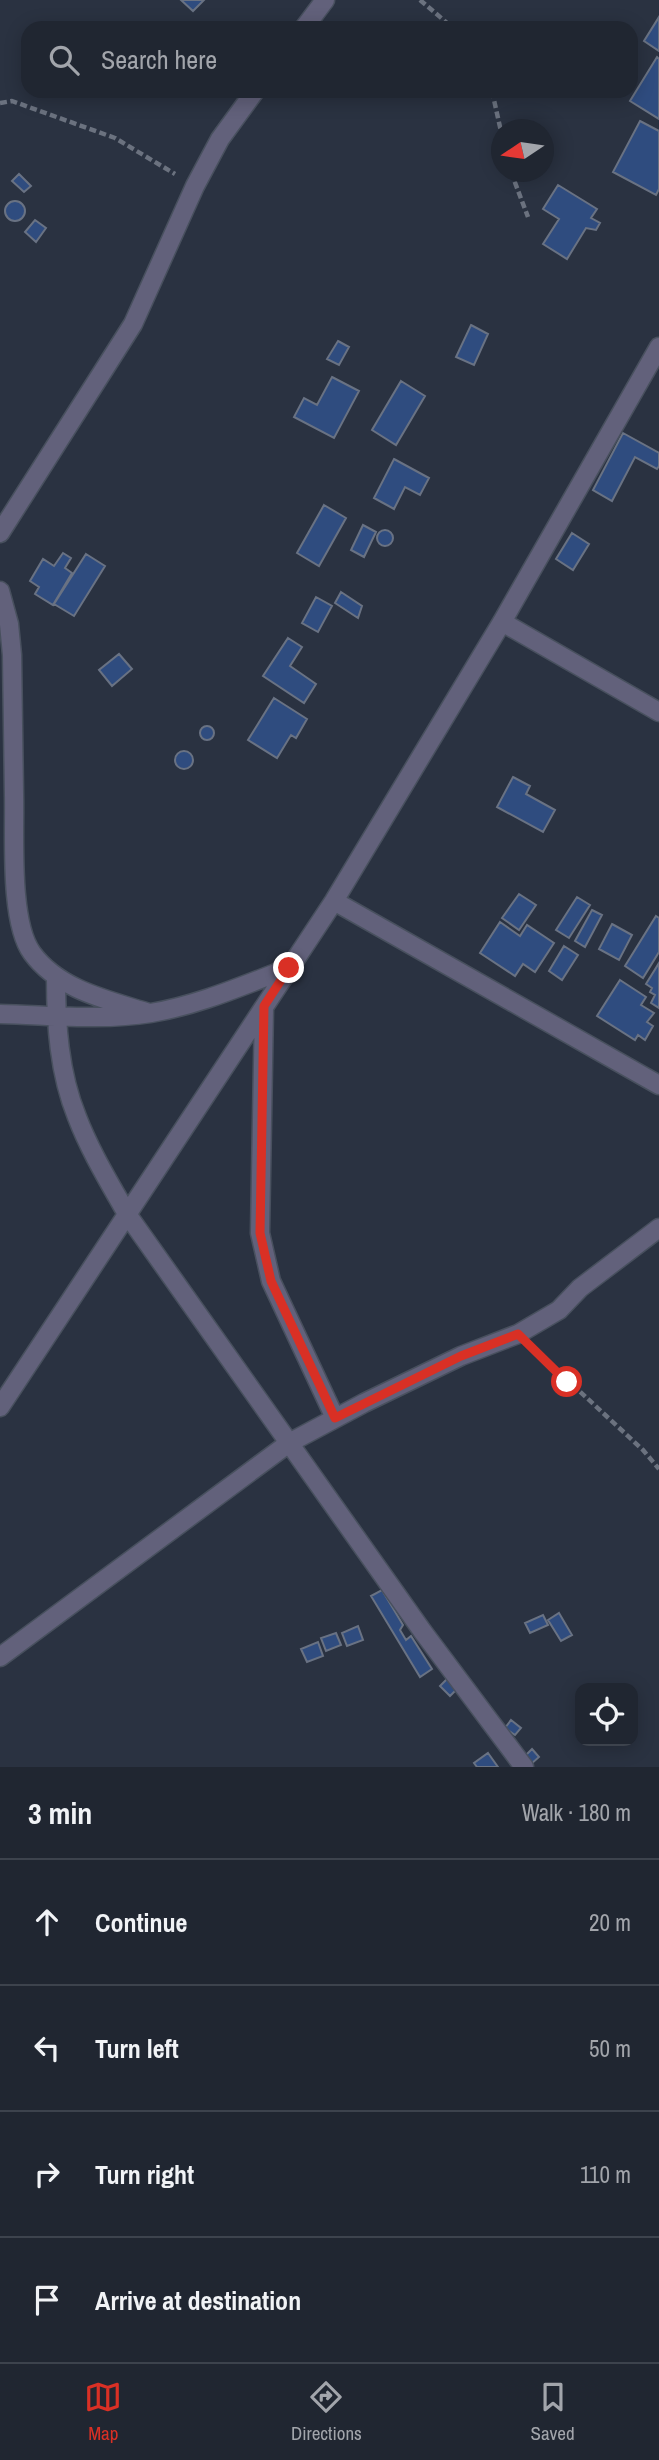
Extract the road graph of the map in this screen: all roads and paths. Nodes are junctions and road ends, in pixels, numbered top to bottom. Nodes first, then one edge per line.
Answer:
1 (325, 0) edge
2 (420, 0) edge
3 (308, 21) edge
4 (445, 21) edge
5 (250, 98) edge
6 (494, 98) edge
7 (0, 103) edge
8 (498, 119) edge
9 (513, 182) edge
10 (195, 186) junction
11 (528, 217) dead end
12 (659, 348) edge
13 (0, 533) edge
14 (0, 591) edge
15 (502, 622) junction
16 (659, 712) edge
17 (334, 901) junction
18 (289, 968) junction
19 (56, 978) junction
20 (264, 1006) junction
21 (149, 1013) junction
22 (0, 1014) edge
23 (56, 1015) junction
24 (659, 1085) edge
25 (127, 1214) junction
26 (659, 1228) edge
27 (518, 1334) junction
28 (0, 1407) edge
29 (335, 1418) junction
30 (289, 1443) junction
31 (659, 1469) edge
32 (0, 1657) edge
33 (524, 1767) edge

1 - 3 street
2 - 4 path
5 - 10 street
6 - 8 path
7 - 10 path
9 - 11 path
10 - 13 street
12 - 15 street
14 - 19 street
15 - 16 street
15 - 17 street
17 - 18 street
17 - 24 street
18 - 20 street
18 - 21 street
19 - 21 street
19 - 23 street
20 - 25 street
20 - 29 street
21 - 23 street
22 - 23 street
23 - 25 street
25 - 28 street
25 - 30 street
26 - 27 street
27 - 29 street
27 - 31 path
29 - 30 street
30 - 32 street
30 - 33 street

